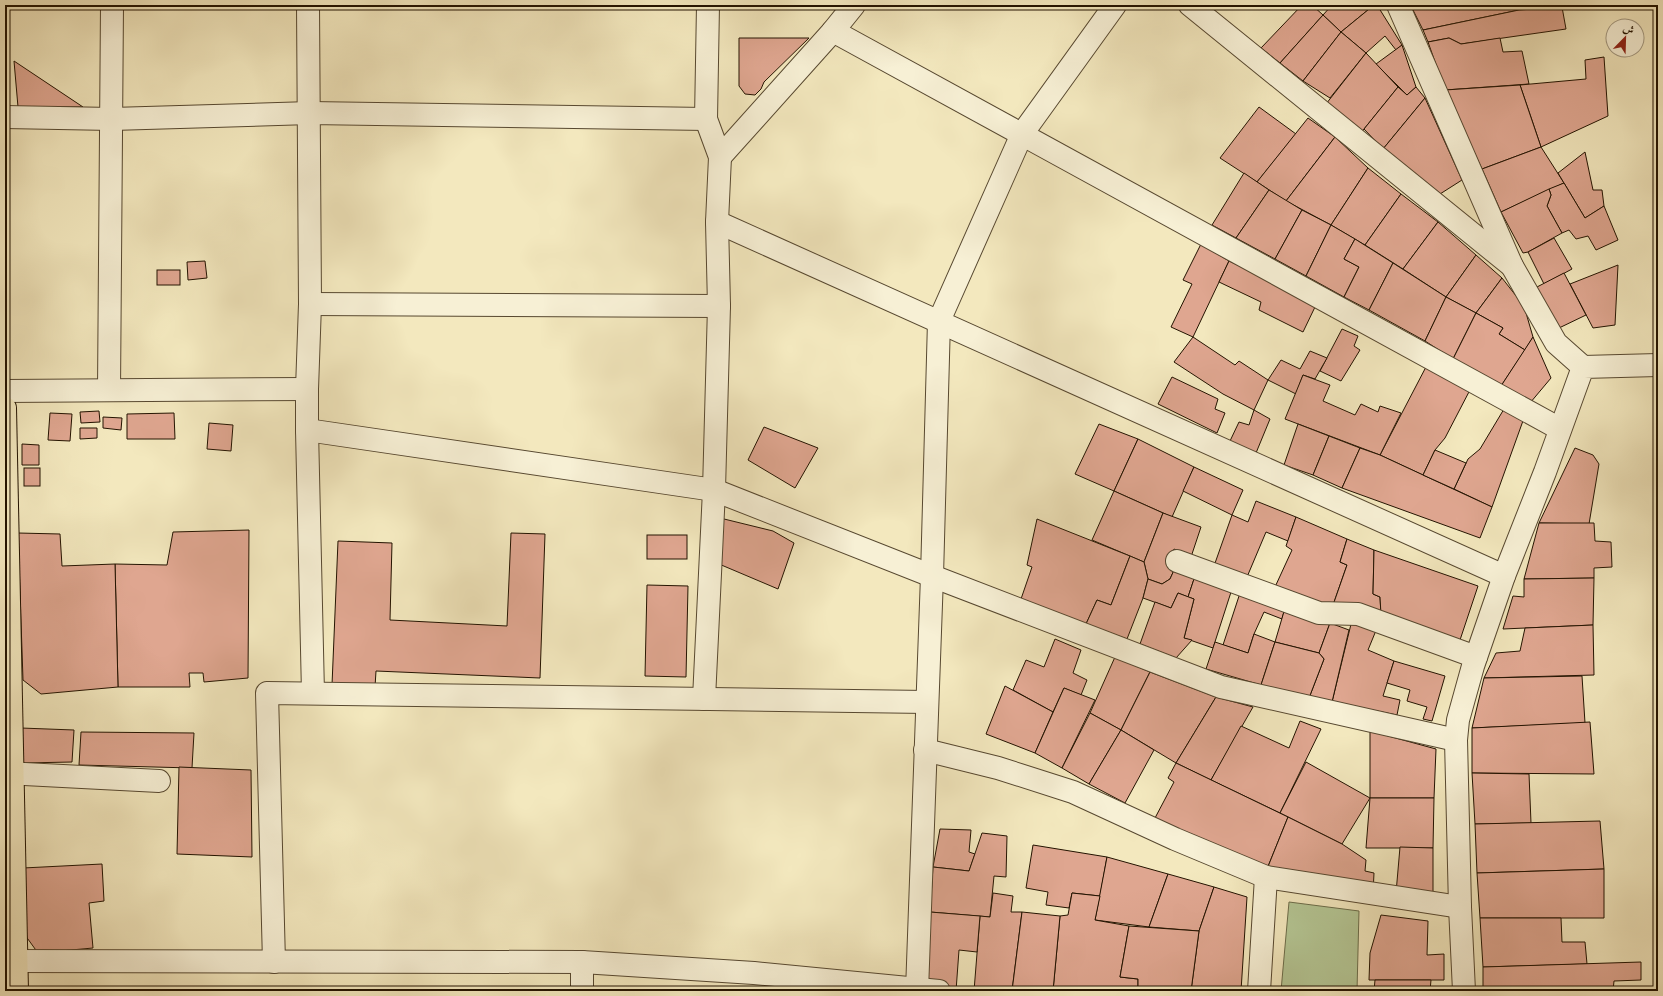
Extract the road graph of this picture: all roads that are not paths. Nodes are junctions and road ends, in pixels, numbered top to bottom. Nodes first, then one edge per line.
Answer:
1 (112, 5) edge
2 (308, 5) edge
3 (708, 5) edge
4 (854, 5) edge
5 (1115, 5) edge
6 (1190, 5) edge
7 (1398, 5) edge
8 (833, 31) junction
9 (310, 113) junction
10 (5, 117) edge
11 (112, 119) junction
12 (706, 119) junction
13 (1022, 134) junction
14 (720, 157) junction
15 (717, 222) junction
16 (1512, 266) junction
17 (310, 304) junction
18 (719, 306) junction
19 (938, 321) junction
20 (1658, 365) edge
21 (1583, 367) junction
22 (307, 389) junction
23 (109, 390) junction
24 (5, 391) edge
25 (5, 408) edge
26 (1560, 429) junction
27 (307, 430) junction
28 (714, 490) junction
29 (1177, 561) dead end
30 (932, 576) junction
31 (1504, 576) junction
32 (1476, 657) junction
33 (8, 686) edge
34 (313, 693) junction
35 (704, 699) junction
36 (927, 702) junction
37 (1456, 740) junction
38 (925, 750) junction
39 (9, 773) edge
40 (159, 781) dead end
41 (1266, 877) junction
42 (1460, 907) junction
43 (11, 961) edge
44 (274, 962) junction
45 (582, 962) junction
46 (754, 982) edge
47 (917, 990) edge
48 (17, 991) edge
49 (582, 991) edge
50 (939, 991) edge
51 (1259, 991) edge
52 (1464, 991) edge

1 - 11 street
2 - 9 street
3 - 12 street
4 - 8 street
5 - 13 street
6 - 16 street
7 - 16 street
8 - 13 street
8 - 14 street
9 - 11 street
9 - 12 street
9 - 17 street
10 - 11 street
11 - 23 street
12 - 14 street
13 - 19 street
13 - 26 street
14 - 15 street
15 - 18 street
15 - 19 street
16 - 21 street
17 - 18 street
17 - 22 street
18 - 28 street
19 - 30 street
19 - 31 street
20 - 21 street
21 - 26 street
22 - 23 street
22 - 27 street
23 - 24 street
25 - 33 main road
26 - 31 street
27 - 28 street
27 - 34 street
28 - 30 street
28 - 35 street
29 - 32 street
30 - 36 street
30 - 37 street
31 - 32 street
32 - 37 street
33 - 39 main road
34 - 35 street
34 - 44 street
35 - 36 street
36 - 38 street
37 - 42 street
38 - 41 street
38 - 47 street
39 - 40 street
39 - 43 main road
41 - 42 street
41 - 51 street
42 - 52 street
43 - 44 street
43 - 48 main road
44 - 45 street
45 - 46 street
45 - 49 street
46 - 47 street
47 - 50 street

